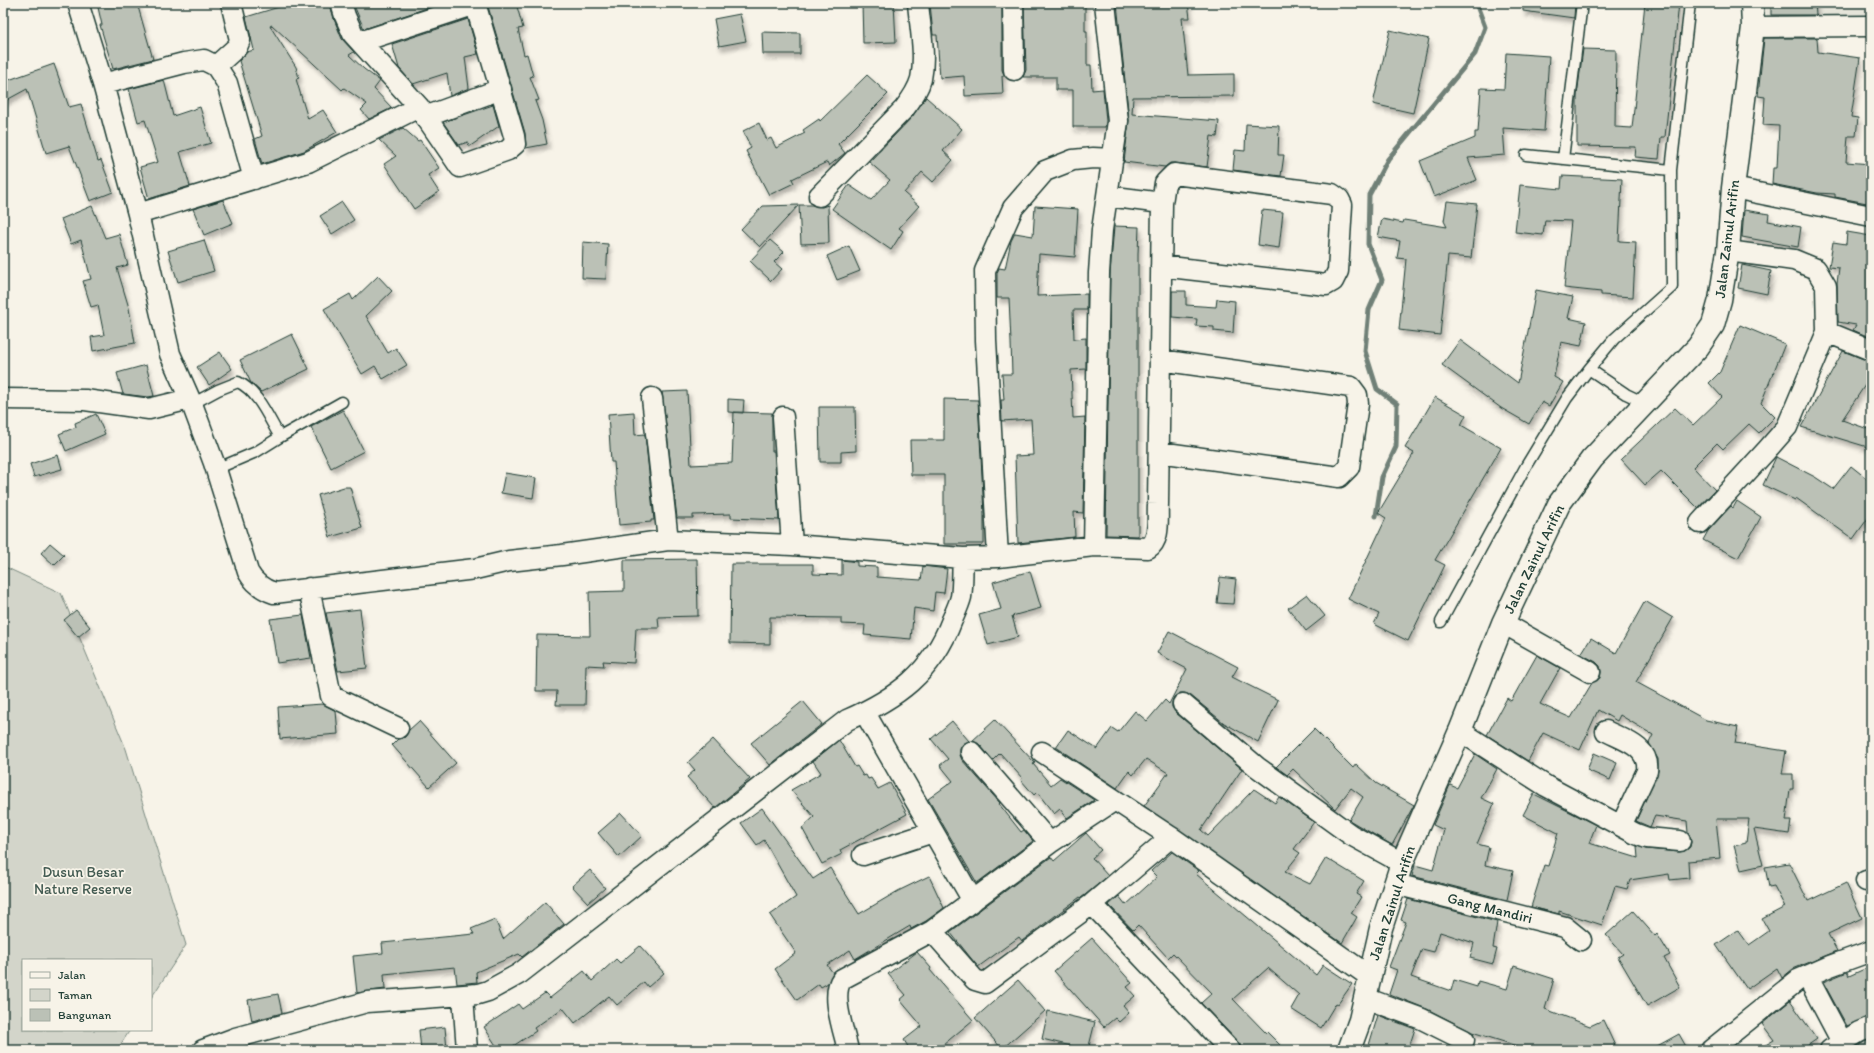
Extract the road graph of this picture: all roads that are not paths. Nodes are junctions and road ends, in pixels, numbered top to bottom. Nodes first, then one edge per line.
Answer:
1 (78, 3) edge
2 (231, 3) edge
3 (341, 3) edge
4 (918, 3) edge
5 (1012, 3) edge
6 (1106, 3) edge
7 (1582, 3) edge
8 (1690, 3) edge
9 (1752, 3) edge
10 (475, 4) edge
11 (1871, 26) edge
12 (1752, 27) junction
13 (360, 42) junction
14 (216, 66) junction
15 (1014, 70) dead end
16 (103, 84) junction
17 (501, 89) junction
18 (422, 112) junction
19 (1526, 154) dead end
20 (1113, 159) junction
21 (1563, 159) junction
22 (1671, 170) junction
23 (254, 179) junction
24 (1733, 188) junction
25 (819, 196) dead end
26 (1107, 196) junction
27 (1162, 203) junction
28 (138, 214) junction
29 (1871, 216) edge
30 (1728, 251) junction
31 (1161, 266) junction
32 (1827, 332) junction
33 (1871, 350) edge
34 (1160, 360) junction
35 (1589, 369) junction
36 (652, 398) dead end
37 (3, 399) edge
38 (191, 402) junction
39 (342, 402) dead end
40 (1645, 403) junction
41 (783, 417) dead end
42 (280, 437) junction
43 (1159, 452) junction
44 (216, 469) junction
45 (1700, 523) dead end
46 (668, 540) junction
47 (792, 546) junction
48 (1094, 546) junction
49 (998, 557) junction
50 (962, 558) junction
51 (309, 588) junction
52 (1441, 622) dead end
53 (1504, 623) junction
54 (1590, 672) dead end
55 (1183, 704) dead end
56 (865, 712) junction
57 (398, 728) dead end
58 (1460, 731) junction
59 (1606, 731) dead end
60 (971, 752) dead end
61 (1042, 752) dead end
62 (1115, 800) junction
63 (1621, 826) junction
64 (933, 832) junction
65 (1171, 836) junction
66 (1680, 841) dead end
67 (1050, 843) junction
68 (863, 855) dead end
69 (1402, 863) junction
70 (1395, 884) junction
71 (973, 902) junction
72 (1092, 904) junction
73 (932, 931) junction
74 (1581, 940) dead end
75 (1871, 951) edge
76 (1369, 976) junction
77 (1807, 976) junction
78 (463, 996) junction
79 (1365, 998) junction
80 (1871, 1027) edge
81 (1464, 1040) dead end
82 (1836, 1046) edge
83 (203, 1050) edge
84 (468, 1050) edge
85 (848, 1050) edge
86 (1230, 1050) edge
87 (1348, 1050) edge
88 (1711, 1050) edge

1 - 16 street
2 - 14 street
3 - 13 street
4 - 25 street
5 - 15 street
6 - 20 street
7 - 21 lane
8 - 22 lane
9 - 12 street, Jalan Zainul Arifin
10 - 13 street
10 - 17 street
11 - 12 street
12 - 24 street, Jalan Zainul Arifin
13 - 18 street
14 - 16 street
14 - 23 street
16 - 28 street
17 - 18 street
17 - 18 street
18 - 23 street
19 - 21 lane
20 - 26 street
20 - 49 street
21 - 22 lane
22 - 35 lane
23 - 28 street
24 - 29 street
24 - 30 street, Jalan Zainul Arifin
26 - 27 street
26 - 48 street
27 - 31 street
27 - 31 street
28 - 38 street
30 - 32 street
30 - 40 street, Jalan Zainul Arifin
31 - 34 street
32 - 33 street
32 - 45 street
34 - 43 street
34 - 43 street
35 - 40 lane
35 - 52 lane
36 - 46 street
37 - 38 street
38 - 42 lane
38 - 44 street
39 - 42 lane
40 - 53 street, Jalan Zainul Arifin
41 - 47 street
42 - 44 lane
43 - 48 street
44 - 51 street
46 - 47 street
46 - 51 street
47 - 50 street
48 - 49 street
49 - 50 street
50 - 56 street
51 - 57 street
53 - 54 street
53 - 58 street, Jalan Zainul Arifin
55 - 69 street
56 - 64 street
56 - 78 street
58 - 63 street
58 - 69 street, Jalan Zainul Arifin
59 - 63 street
60 - 67 street
61 - 62 street
62 - 65 street
62 - 67 street
63 - 66 street
64 - 68 street
64 - 71 street
65 - 72 street
65 - 76 street
67 - 71 street
69 - 70 street, Jalan Zainul Arifin
70 - 74 street, Gang Mandiri
70 - 76 street, Jalan Zainul Arifin
71 - 73 street
72 - 73 street
72 - 86 street
73 - 85 street
75 - 77 street
76 - 79 street, Jalan Zainul Arifin
77 - 82 street
77 - 88 street
78 - 83 street
78 - 84 street
79 - 81 street
79 - 87 street, Jalan Zainul Arifin
80 - 82 street

